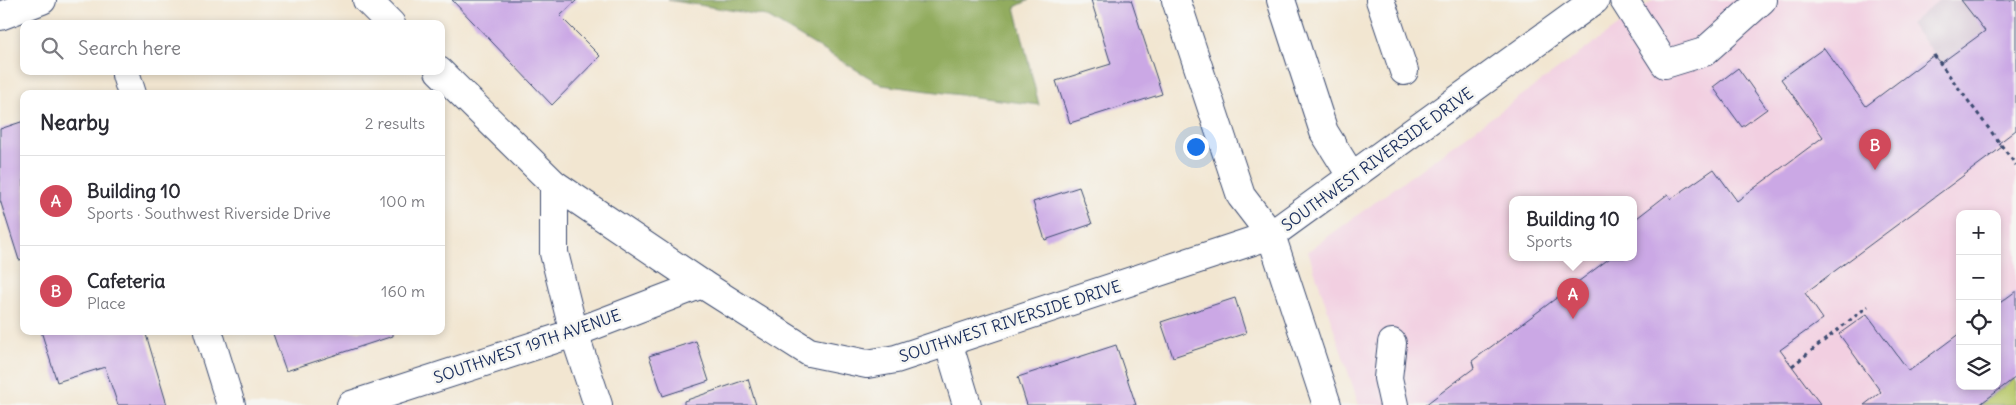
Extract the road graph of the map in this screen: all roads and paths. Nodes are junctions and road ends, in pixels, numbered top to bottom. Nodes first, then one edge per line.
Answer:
1 (42, 0) edge
2 (366, 0) edge
3 (1176, 0) edge
4 (1282, 0) edge
5 (1380, 0) edge
6 (1595, 0) edge
7 (1624, 0) edge
8 (1762, 0) edge
9 (0, 16) edge
10 (387, 20) edge
11 (1934, 55) dead end
12 (1404, 71) dead end
13 (443, 75) edge
14 (2016, 155) edge
15 (2010, 158) junction
16 (2016, 165) edge
17 (1352, 177) junction
18 (554, 184) junction
19 (1271, 235) junction
20 (702, 284) junction
21 (1868, 306) dead end
22 (574, 333) junction
23 (209, 335) edge
24 (948, 342) junction
25 (1392, 343) dead end
26 (1792, 366) dead end
27 (232, 405) edge
28 (351, 405) edge
29 (598, 405) edge
30 (967, 405) edge
31 (1326, 405) edge
32 (1394, 405) edge

1 - 9 main road
2 - 10 main road
3 - 19 main road
4 - 17 main road
5 - 12 main road
6 - 17 main road, SOUTHWEST RIVERSIDE DRIVE
7 - 8 main road
11 - 15 path
13 - 18 main road, SOUTHWEST RIVERSIDE DRIVE
14 - 15 path
15 - 16 path
17 - 19 main road, SOUTHWEST RIVERSIDE DRIVE
18 - 20 main road, SOUTHWEST RIVERSIDE DRIVE
18 - 22 main road
19 - 24 main road, SOUTHWEST RIVERSIDE DRIVE
19 - 31 main road
20 - 22 main road, SOUTHWEST 19TH AVENUE
20 - 24 main road, SOUTHWEST RIVERSIDE DRIVE
21 - 26 path
22 - 28 main road, SOUTHWEST 19TH AVENUE
22 - 29 main road
23 - 27 main road
24 - 30 main road
25 - 32 main road

